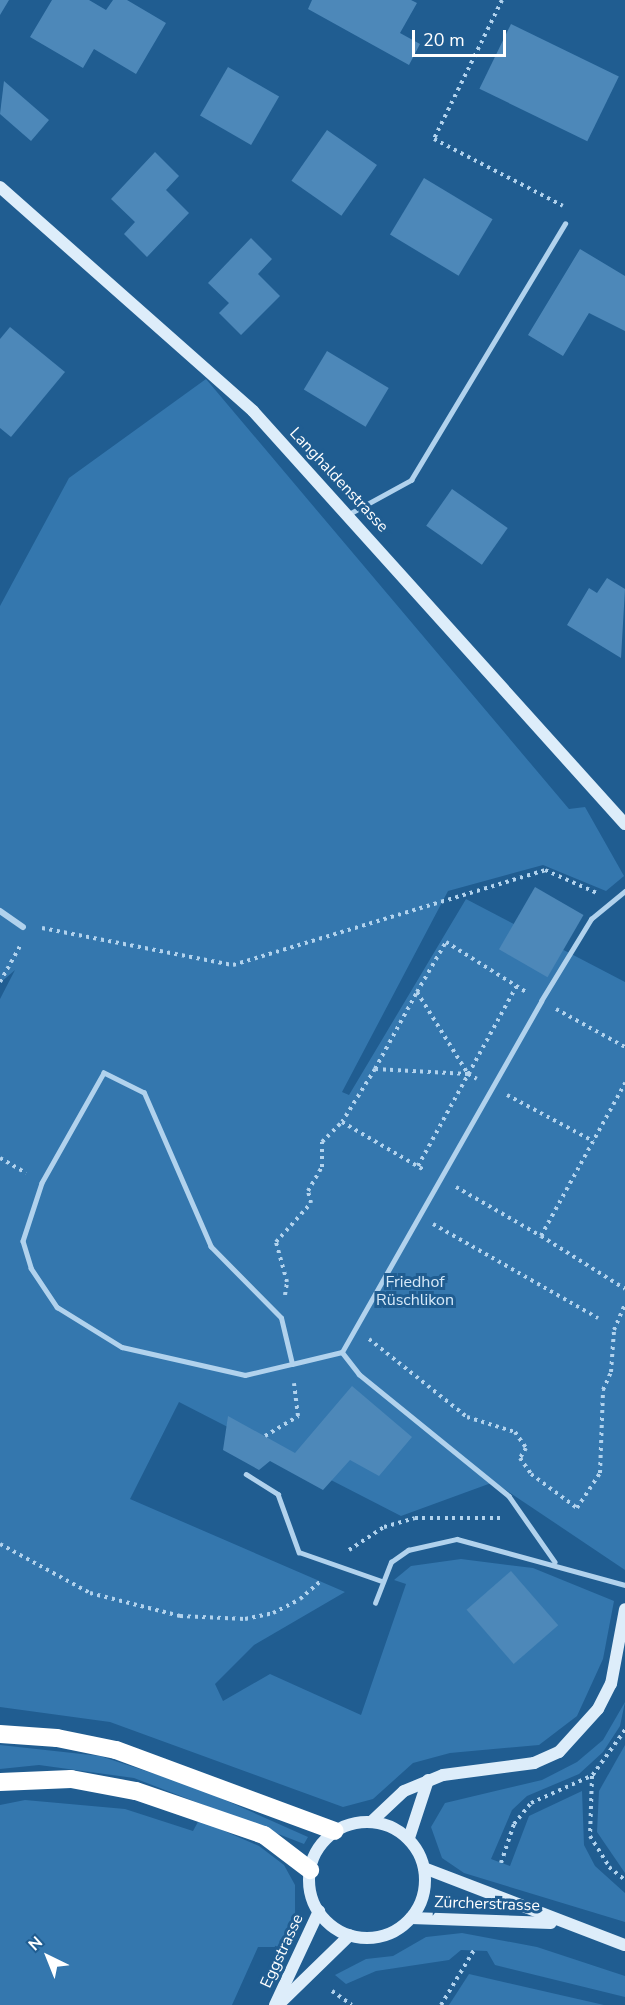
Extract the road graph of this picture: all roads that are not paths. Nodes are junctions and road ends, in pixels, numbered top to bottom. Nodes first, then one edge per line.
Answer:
1 (0, 187) edge
2 (565, 224) dead end
3 (349, 514) junction
4 (625, 824) edge
5 (625, 891) edge
6 (0, 911) edge
7 (24, 927) road end
8 (342, 1353) junction
9 (292, 1364) junction
10 (246, 1474) dead end
11 (555, 1562) junction
12 (382, 1581) junction
13 (625, 1585) edge
14 (375, 1603) dead end
15 (625, 1609) edge
16 (0, 1734) edge
17 (428, 1780) junction
18 (0, 1782) edge
19 (371, 1822) junction
20 (336, 1831) junction
21 (409, 1839) junction
22 (424, 1868) junction
23 (310, 1870) junction
24 (318, 1911) junction
25 (411, 1918) junction
26 (562, 1924) junction
27 (350, 1935) junction
28 (625, 1945) edge
29 (277, 2005) edge

1 - 3 street, Langhaldenstrasse
2 - 3 lane
3 - 4 street, Langhaldenstrasse
5 - 8 lane
6 - 7 street
8 - 9 lane
8 - 11 lane
9 - 9 lane
10 - 12 lane
11 - 12 lane
11 - 13 lane
12 - 14 lane
15 - 17 street
16 - 20 highway
17 - 19 street
17 - 21 street
18 - 23 highway
19 - 20 street
19 - 21 street
20 - 23 street
21 - 22 street
22 - 25 street
22 - 26 street, Zürcherstrasse
23 - 24 street
24 - 27 street
24 - 29 street, Eggstrasse
25 - 26 street, Zürcherstrasse
25 - 27 street
26 - 28 street, Zürcherstrasse
27 - 29 street, Eggstrasse

